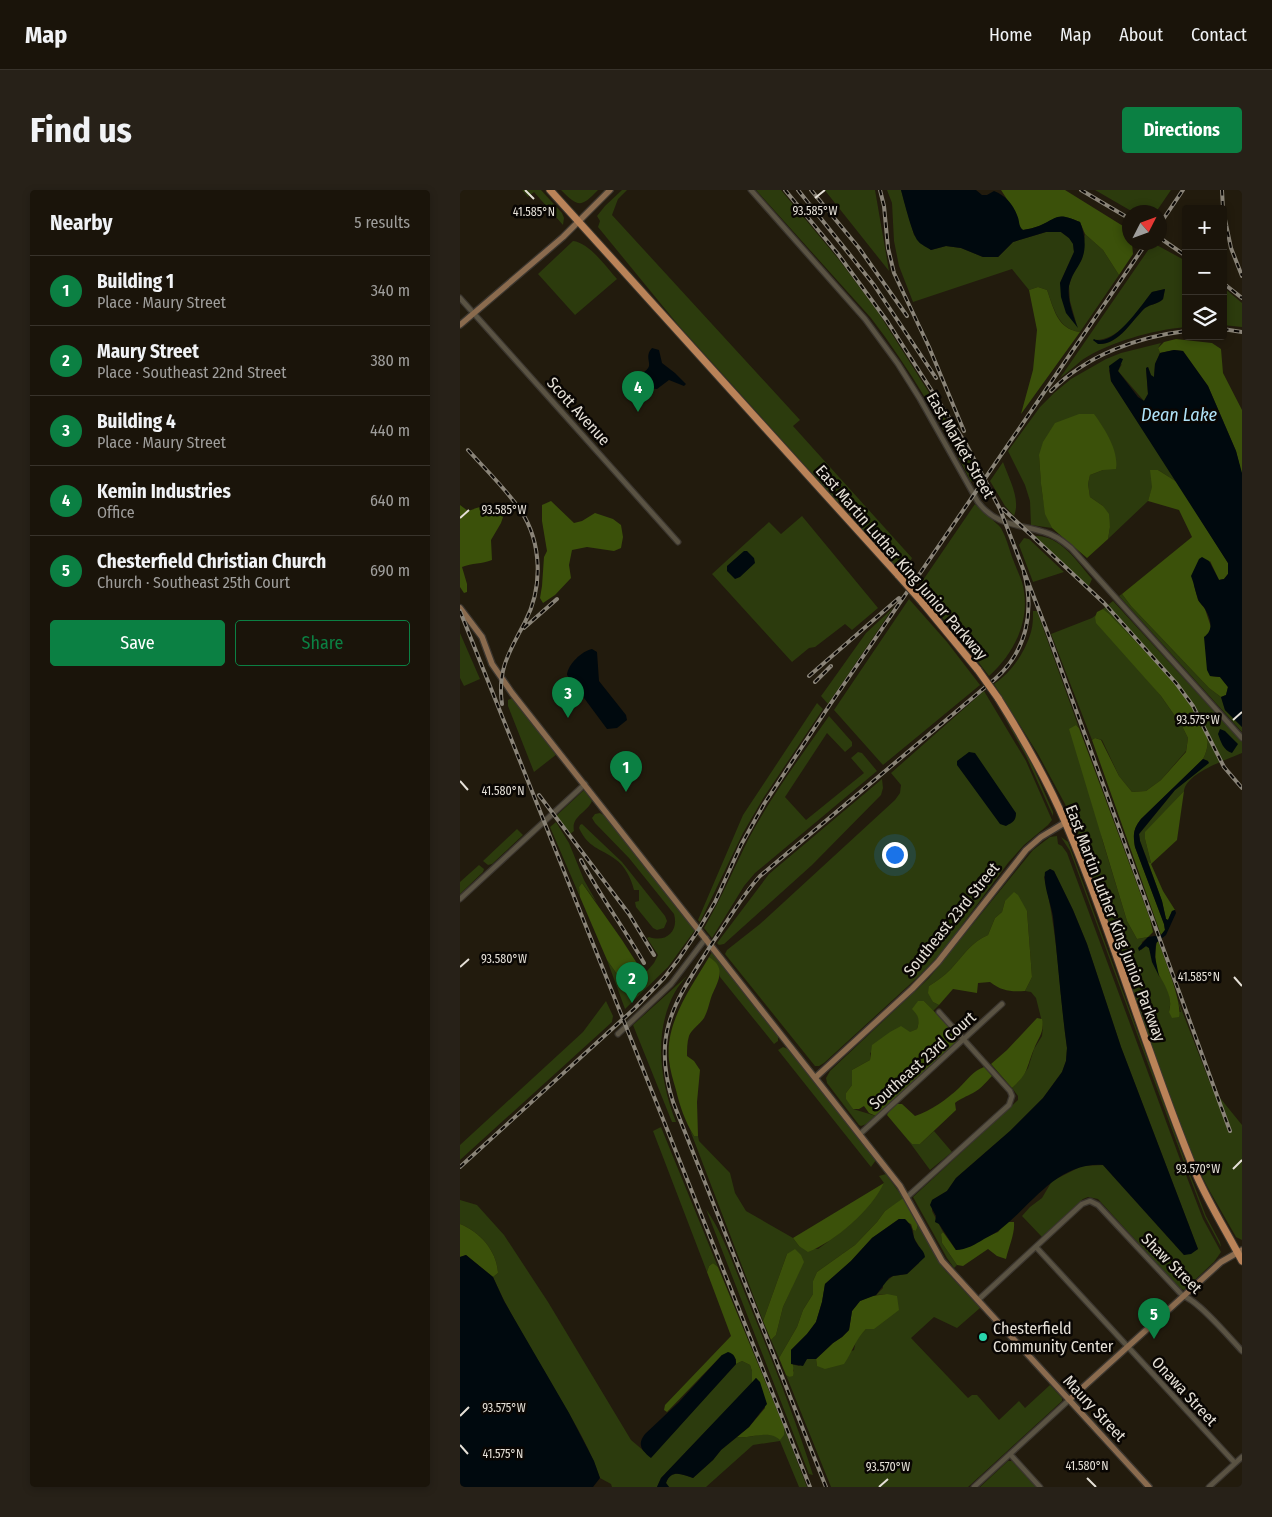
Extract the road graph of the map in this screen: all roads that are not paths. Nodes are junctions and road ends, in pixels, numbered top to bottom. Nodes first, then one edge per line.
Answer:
1 (550, 190) edge
2 (610, 190) edge
3 (751, 190) edge
4 (578, 222) junction
5 (460, 298) edge
6 (474, 313) junction
7 (460, 325) edge
8 (678, 542) dead end
9 (460, 608) edge
10 (1242, 738) edge
11 (585, 784) junction
12 (1066, 822) junction
13 (460, 899) edge
14 (706, 938) junction
15 (1002, 1004) dead end
16 (939, 1012) dead end
17 (618, 1034) dead end
18 (963, 1039) junction
19 (816, 1077) junction
20 (860, 1134) junction
21 (908, 1197) junction
22 (1036, 1247) junction
23 (1240, 1251) edge
24 (1242, 1261) edge
25 (1183, 1296) junction
26 (978, 1300) junction
27 (1128, 1347) junction
28 (1242, 1351) edge
29 (1069, 1400) junction
30 (1010, 1454) junction
31 (1242, 1457) edge
32 (1235, 1464) junction
33 (974, 1487) edge
34 (1040, 1487) edge
35 (1149, 1487) edge
36 (1209, 1487) edge

1 - 4 main road, East Martin Luther King Junior Parkway
2 - 4 main road
3 - 10 street, East Market Street
4 - 6 main road
4 - 12 main road, East Martin Luther King Junior Parkway, bridge
5 - 6 street, Scott Avenue
6 - 7 main road
6 - 8 street, Scott Avenue
9 - 11 main road, Maury Street
11 - 13 street
11 - 14 main road, Maury Street
12 - 19 main road, Southeast 23rd Street
12 - 23 main road, East Martin Luther King Junior Parkway
14 - 17 street
14 - 19 main road, Maury Street
15 - 18 street, Southeast 23rd Court
16 - 18 street
18 - 20 street, Southeast 23rd Court
18 - 21 street
19 - 20 main road, Maury Street
20 - 21 main road, Maury Street
21 - 26 main road, Maury Street
22 - 25 street, Shaw Street
22 - 26 street
22 - 27 street, Onawa Street
23 - 24 main road, East Martin Luther King Junior Parkway
23 - 25 main road
25 - 27 main road
25 - 28 street, Shaw Street
26 - 29 main road, Maury Street
27 - 29 main road
27 - 32 street, Onawa Street
29 - 30 street
29 - 35 main road, Maury Street
30 - 33 street
30 - 34 street
31 - 32 street
32 - 36 street

